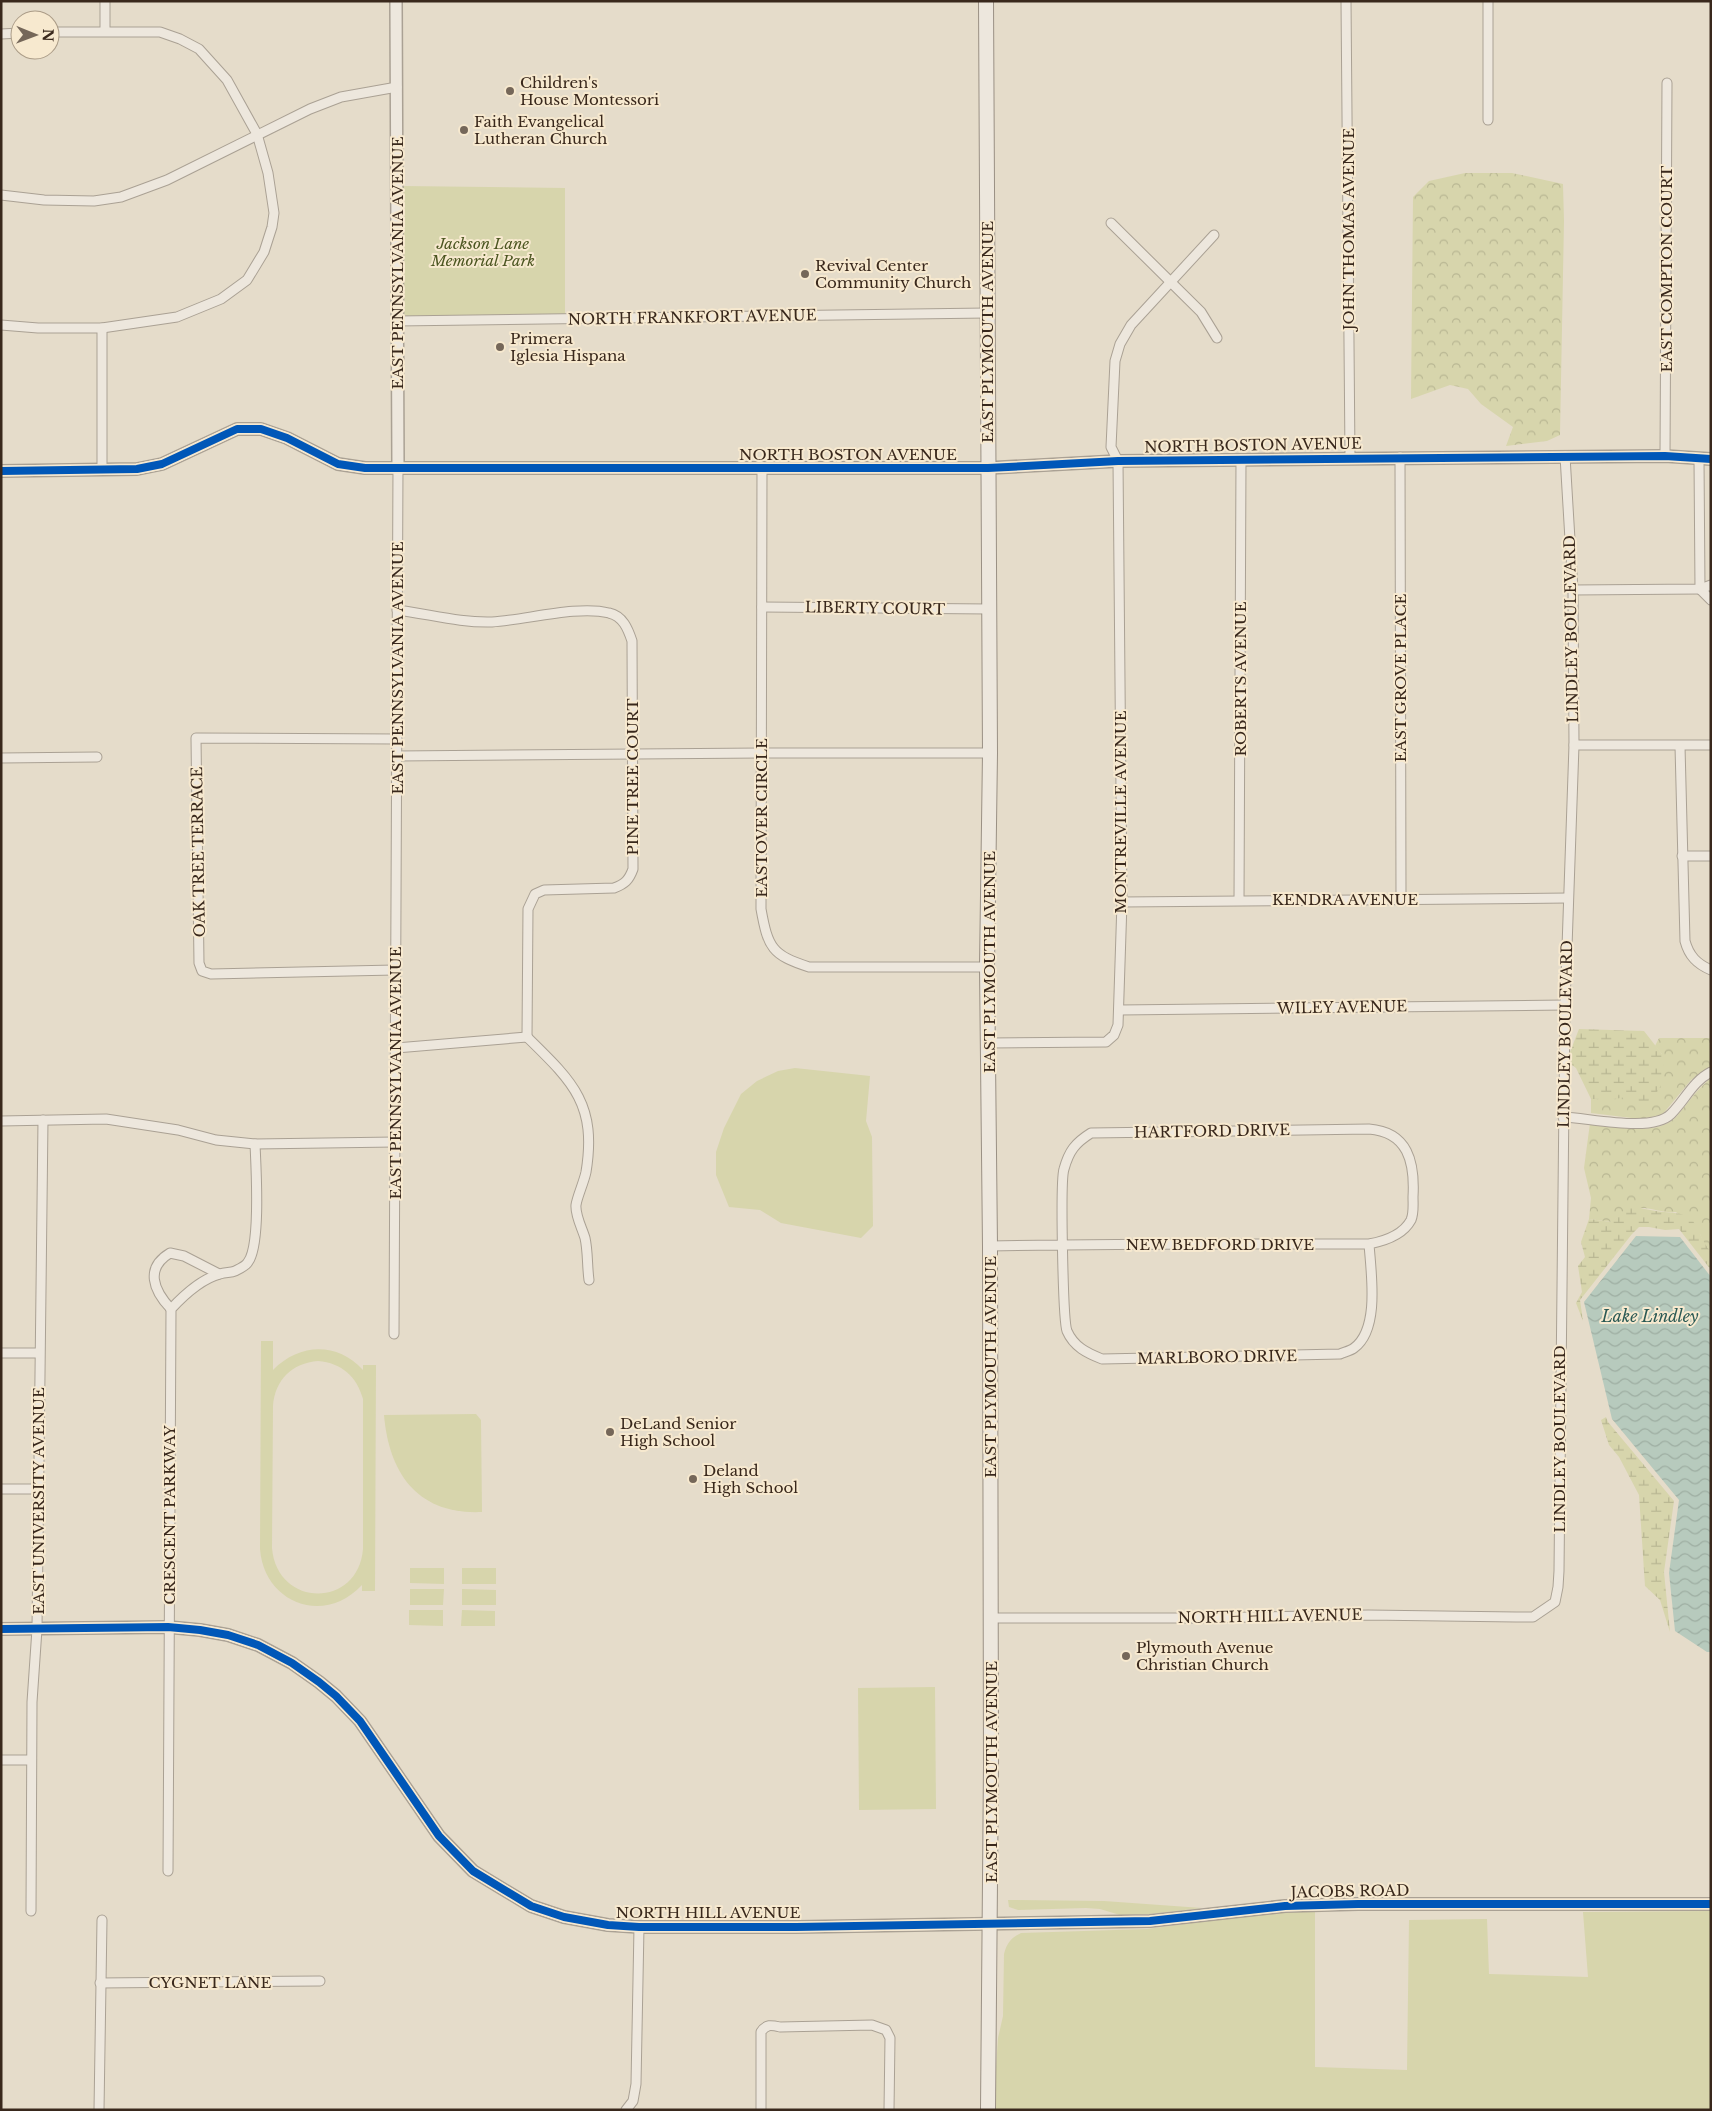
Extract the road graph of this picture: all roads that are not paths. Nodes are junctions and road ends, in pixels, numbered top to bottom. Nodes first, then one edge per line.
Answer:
1 (104, 1) edge
2 (396, 1) edge
3 (986, 1) edge
4 (1346, 1) edge
5 (1488, 1) edge
6 (105, 31) junction
7 (60, 32) edge
8 (1667, 82) dead end
9 (397, 86) junction
10 (1488, 120) dead end
11 (257, 134) junction
12 (1, 195) edge
13 (1111, 223) dead end
14 (1214, 235) dead end
15 (1171, 282) junction
16 (987, 313) junction
17 (398, 321) junction
18 (1, 325) edge
19 (102, 328) junction
20 (1217, 338) dead end
21 (1565, 456) junction
22 (1665, 456) junction
23 (1350, 457) junction
24 (1400, 457) junction
25 (1241, 459) junction
26 (1699, 459) junction
27 (1711, 459) edge
28 (1118, 461) junction
29 (398, 467) junction
30 (762, 467) junction
31 (988, 468) junction
32 (102, 470) junction
33 (1, 472) edge
34 (1711, 585) edge
35 (1700, 589) junction
36 (1572, 590) junction
37 (1711, 600) edge
38 (762, 606) junction
39 (989, 608) junction
40 (398, 610) junction
41 (397, 739) junction
42 (1574, 745) junction
43 (1711, 745) edge
44 (1680, 746) junction
45 (762, 753) junction
46 (990, 754) junction
47 (632, 755) junction
48 (97, 756) dead end
49 (397, 756) junction
50 (1, 758) edge
51 (1682, 856) junction
52 (1711, 856) edge
53 (1568, 898) junction
54 (1401, 899) junction
55 (1239, 900) junction
56 (1122, 902) junction
57 (987, 967) junction
58 (396, 970) junction
59 (1711, 970) edge
60 (1565, 1005) junction
61 (1120, 1010) junction
62 (527, 1037) junction
63 (989, 1043) junction
64 (396, 1048) junction
65 (1711, 1072) edge
66 (1563, 1117) junction
67 (43, 1120) junction
68 (1, 1121) edge
69 (396, 1142) junction
70 (255, 1144) junction
71 (1414, 1189) joint
72 (1063, 1244) junction
73 (1369, 1244) junction
74 (990, 1246) junction
75 (219, 1274) junction
76 (588, 1280) dead end
77 (171, 1309) junction
78 (394, 1334) dead end
79 (1, 1353) edge
80 (39, 1353) junction
81 (1, 1489) edge
82 (38, 1489) junction
83 (1548, 1608) joint
84 (990, 1618) junction
85 (168, 1628) junction
86 (1, 1629) edge
87 (37, 1629) junction
88 (1, 1760) edge
89 (31, 1760) junction
90 (168, 1871) dead end
91 (1711, 1904) edge
92 (31, 1911) dead end
93 (102, 1920) dead end
94 (991, 1924) junction
95 (639, 1928) junction
96 (320, 1981) dead end
97 (100, 1982) junction
98 (99, 2110) edge
99 (626, 2110) edge
100 (761, 2110) edge
101 (889, 2110) edge
102 (988, 2110) edge

1 - 6 street
2 - 9 street, EAST PENNSYLVANIA AVENUE
3 - 16 main road, EAST PLYMOUTH AVENUE
4 - 23 street, JOHN THOMAS AVENUE
5 - 10 street
6 - 7 street
6 - 11 street
8 - 22 street, EAST COMPTON COURT
9 - 11 street
9 - 17 street, EAST PENNSYLVANIA AVENUE
11 - 12 street
11 - 19 street
13 - 15 street
14 - 15 street, MONTREVILLE AVENUE
15 - 20 street
15 - 28 street, MONTREVILLE AVENUE
16 - 17 street, NORTH FRANKFORT AVENUE
16 - 31 main road, EAST PLYMOUTH AVENUE
17 - 29 street, EAST PENNSYLVANIA AVENUE
18 - 19 street
19 - 32 street
21 - 22 street, NORTH BOSTON AVENUE
21 - 24 street, NORTH BOSTON AVENUE
21 - 36 street, LINDLEY BOULEVARD
22 - 26 street, NORTH BOSTON AVENUE
23 - 24 street, NORTH BOSTON AVENUE
23 - 25 street, NORTH BOSTON AVENUE
24 - 54 street, EAST GROVE PLACE
25 - 28 street, NORTH BOSTON AVENUE
25 - 55 street, ROBERTS AVENUE
26 - 27 street, NORTH BOSTON AVENUE
26 - 35 street
28 - 31 street, NORTH BOSTON AVENUE
28 - 56 street, MONTREVILLE AVENUE
29 - 30 street, NORTH BOSTON AVENUE
29 - 32 street, NORTH BOSTON AVENUE
29 - 40 street, EAST PENNSYLVANIA AVENUE
30 - 31 street, NORTH BOSTON AVENUE
30 - 38 street, EASTOVER CIRCLE
31 - 39 main road, EAST PLYMOUTH AVENUE
32 - 33 street, NORTH BOSTON AVENUE
34 - 35 street
35 - 36 street
35 - 37 street
36 - 42 street, LINDLEY BOULEVARD
38 - 39 street, LIBERTY COURT
38 - 45 street, EASTOVER CIRCLE
39 - 46 main road, EAST PLYMOUTH AVENUE
40 - 41 street, EAST PENNSYLVANIA AVENUE
40 - 47 street, PINE TREE COURT
41 - 49 street, EAST PENNSYLVANIA AVENUE
41 - 58 street, OAK TREE TERRACE
42 - 44 street
42 - 53 street, LINDLEY BOULEVARD
43 - 44 street
44 - 51 street
45 - 46 street
45 - 47 street
45 - 57 street, EASTOVER CIRCLE
46 - 57 main road, EAST PLYMOUTH AVENUE
47 - 49 street
47 - 62 street, PINE TREE COURT
48 - 50 street
49 - 58 street, EAST PENNSYLVANIA AVENUE
51 - 52 street
51 - 59 street
53 - 54 street, KENDRA AVENUE
53 - 60 street, LINDLEY BOULEVARD
54 - 55 street, KENDRA AVENUE
55 - 56 street, KENDRA AVENUE
56 - 61 street, MONTREVILLE AVENUE
57 - 63 main road, EAST PLYMOUTH AVENUE
58 - 64 street, EAST PENNSYLVANIA AVENUE
60 - 61 street, WILEY AVENUE
60 - 66 street, LINDLEY BOULEVARD
61 - 63 street, MONTREVILLE AVENUE
62 - 64 street
62 - 76 street
63 - 74 main road, EAST PLYMOUTH AVENUE
64 - 69 street, EAST PENNSYLVANIA AVENUE
65 - 66 street
66 - 83 street, LINDLEY BOULEVARD
67 - 68 street
67 - 70 street
67 - 80 street, EAST UNIVERSITY AVENUE
69 - 70 street
69 - 78 street, EAST PENNSYLVANIA AVENUE
70 - 75 street
71 - 72 street, HARTFORD DRIVE
71 - 73 street, NEW BEDFORD DRIVE
72 - 73 street, NEW BEDFORD DRIVE
72 - 73 street, MARLBORO DRIVE
72 - 74 street, NEW BEDFORD DRIVE
74 - 84 main road, EAST PLYMOUTH AVENUE
75 - 77 street
75 - 77 street
77 - 85 street, CRESCENT PARKWAY
79 - 80 street
80 - 82 street, EAST UNIVERSITY AVENUE
81 - 82 street
82 - 87 street, EAST UNIVERSITY AVENUE
83 - 84 street, NORTH HILL AVENUE
84 - 94 main road, EAST PLYMOUTH AVENUE
85 - 87 street, NORTH HILL AVENUE
85 - 90 street, CRESCENT PARKWAY
85 - 95 street, NORTH HILL AVENUE
86 - 87 street, NORTH HILL AVENUE
87 - 89 street, EAST UNIVERSITY AVENUE
88 - 89 street
89 - 92 street, EAST UNIVERSITY AVENUE
91 - 94 street, JACOBS ROAD
93 - 97 street
94 - 95 street, NORTH HILL AVENUE
94 - 102 main road, EAST PLYMOUTH AVENUE
95 - 99 street
96 - 97 street, CYGNET LANE
97 - 98 street
100 - 101 street

